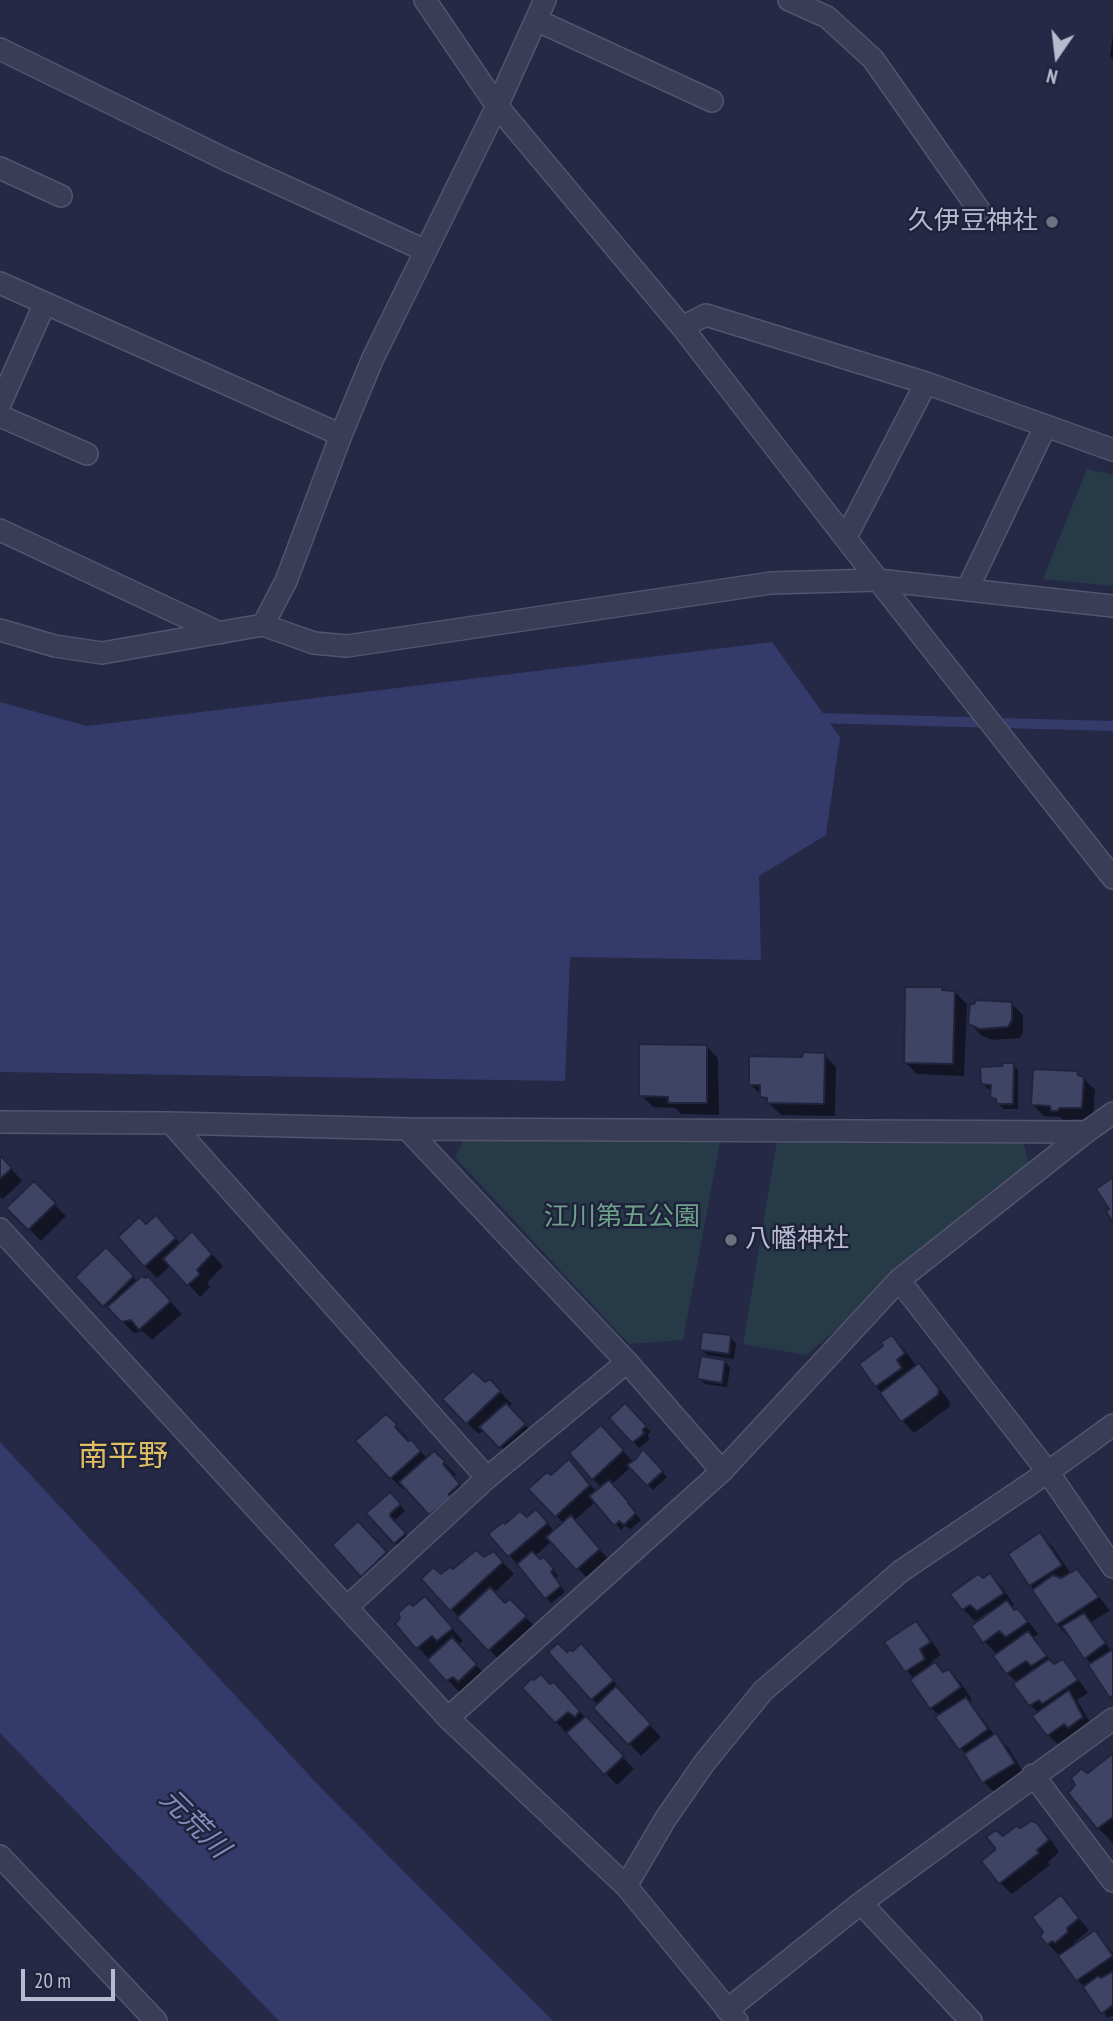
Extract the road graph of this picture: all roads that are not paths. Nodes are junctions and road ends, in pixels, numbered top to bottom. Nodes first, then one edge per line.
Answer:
1 (545, 0) edge
2 (789, 0) edge
3 (425, 2) edge
4 (536, 20) junction
5 (0, 49) edge
6 (712, 101) dead end
7 (496, 106) junction
8 (0, 168) edge
9 (61, 196) dead end
10 (979, 210) dead end
11 (424, 250) junction
12 (0, 283) edge
13 (45, 303) junction
14 (682, 327) junction
15 (926, 383) junction
16 (0, 404) edge
17 (0, 416) edge
18 (1045, 427) junction
19 (341, 435) junction
20 (1113, 450) edge
21 (87, 454) dead end
22 (0, 530) edge
23 (846, 537) junction
24 (878, 580) junction
25 (967, 590) junction
26 (1113, 606) edge
27 (263, 625) junction
28 (0, 630) edge
29 (220, 634) junction
30 (1113, 878) edge
31 (1113, 1113) edge
32 (0, 1122) edge
33 (171, 1123) junction
34 (407, 1129) junction
35 (1086, 1132) junction
36 (0, 1230) edge
37 (899, 1280) junction
38 (627, 1362) junction
39 (1113, 1425) edge
40 (722, 1471) junction
41 (1048, 1472) junction
42 (487, 1478) junction
43 (1113, 1567) edge
44 (347, 1607) junction
45 (448, 1718) junction
46 (1113, 1719) edge
47 (1033, 1775) junction
48 (0, 1856) edge
49 (1113, 1881) edge
50 (626, 1886) junction
51 (861, 1903) junction
52 (732, 2016) edge
53 (156, 2021) edge
54 (971, 2021) edge

1 - 4 street
2 - 10 street
3 - 7 street
4 - 6 street
4 - 7 street
5 - 11 street
7 - 11 street
7 - 14 street
8 - 9 street
11 - 19 street
12 - 13 street
13 - 16 street
13 - 19 street
14 - 15 street
14 - 23 street
15 - 18 street
15 - 23 street
17 - 21 street
18 - 20 street
18 - 25 street
19 - 27 street
22 - 29 street
23 - 24 street
24 - 25 street
24 - 27 street
24 - 30 street
25 - 26 street
27 - 29 street
28 - 29 street
31 - 35 street
32 - 33 street
33 - 34 street
33 - 42 street
34 - 35 street
34 - 38 street
35 - 37 street
36 - 44 street
37 - 40 street
37 - 41 street
38 - 40 street
38 - 42 street
39 - 41 street
40 - 45 street
41 - 43 street
41 - 50 street
42 - 44 street
44 - 45 street
45 - 50 street
46 - 47 street
47 - 49 street
47 - 51 street
48 - 53 street
50 - 52 street
51 - 52 street
51 - 54 street

